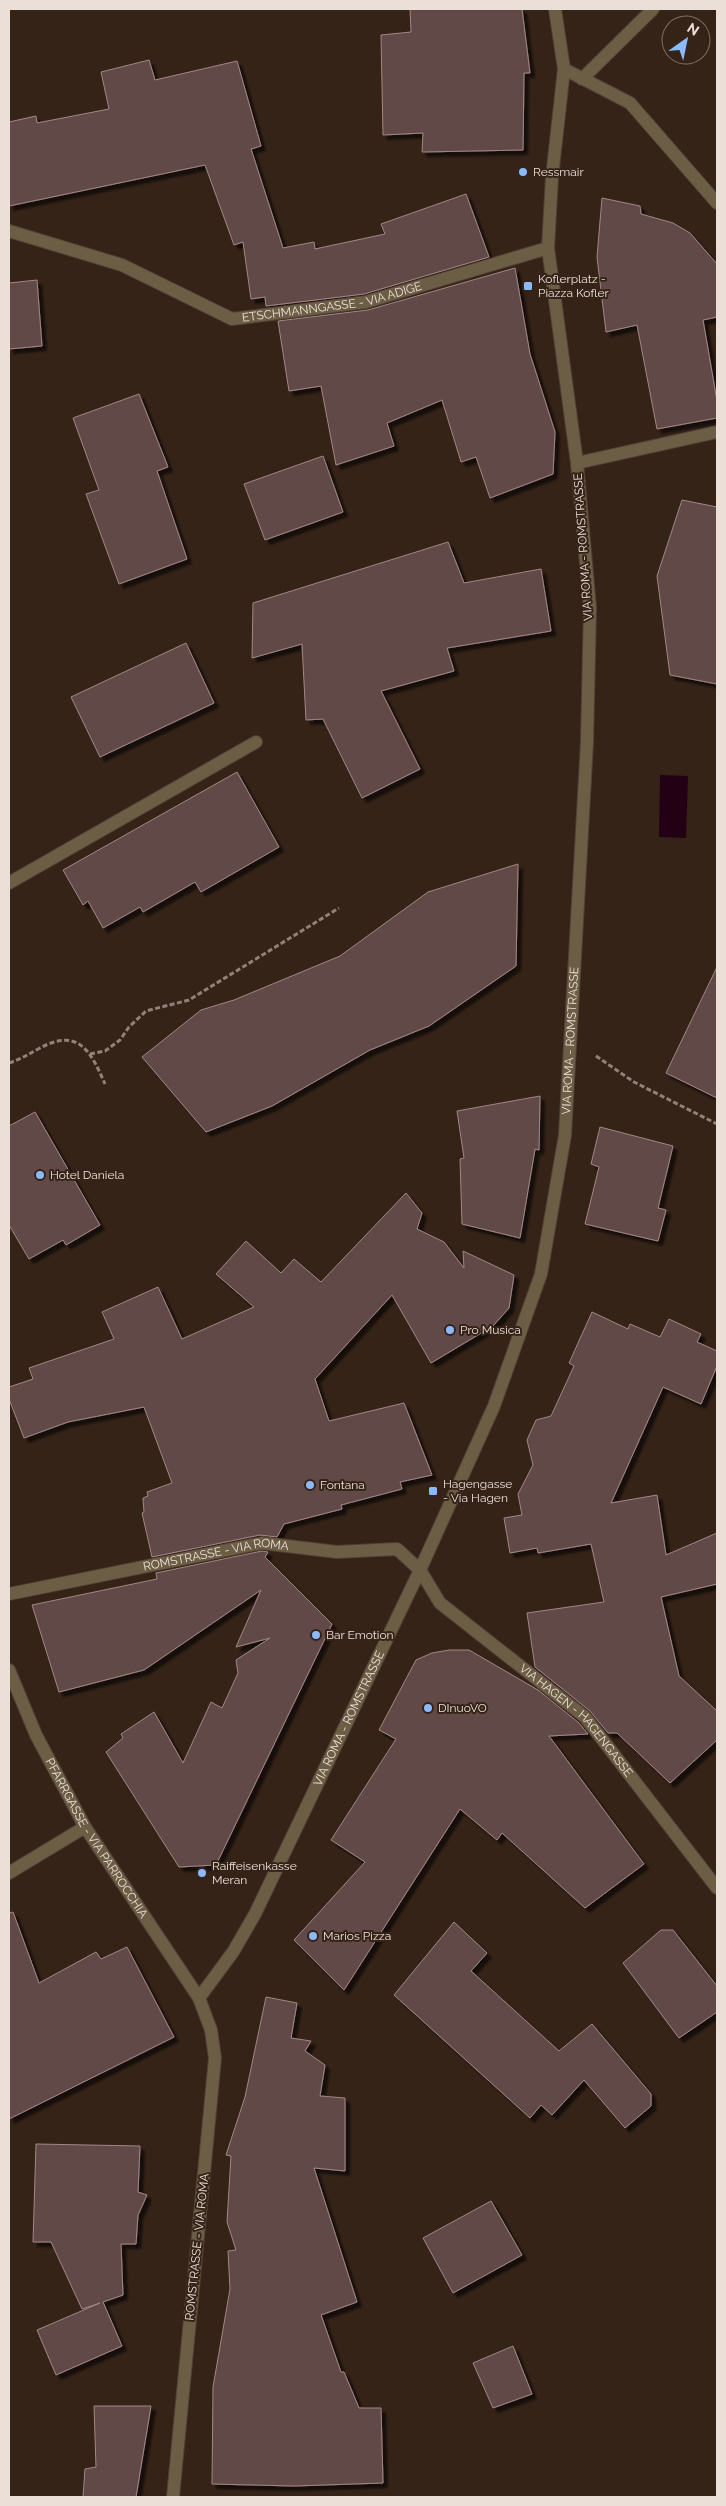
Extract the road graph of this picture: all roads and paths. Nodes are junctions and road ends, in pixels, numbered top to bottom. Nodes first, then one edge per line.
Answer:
1 (555, 9) edge
2 (653, 9) edge
3 (564, 69) junction
4 (582, 79) junction
5 (717, 203) edge
6 (9, 231) edge
7 (548, 248) junction
8 (717, 432) edge
9 (576, 463) junction
10 (256, 742) dead end
11 (9, 883) edge
12 (338, 908) dead end
13 (90, 1054) junction
14 (9, 1063) edge
15 (610, 1066) dead end
16 (105, 1084) dead end
17 (717, 1124) edge
18 (420, 1570) junction
19 (9, 1594) edge
20 (9, 1670) edge
21 (85, 1828) junction
22 (9, 1873) edge
23 (717, 1888) edge
24 (199, 1998) junction
25 (173, 2497) edge

1 - 3 street, VIA ROMA - ROMSTRASSE
2 - 4 street
3 - 4 street
3 - 7 street, VIA ROMA - ROMSTRASSE
4 - 5 street
6 - 7 street, ETSCHMANNGASSE - VIA ADIGE
7 - 9 street, VIA ROMA - ROMSTRASSE
8 - 9 street
9 - 18 street, VIA ROMA - ROMSTRASSE
10 - 11 street
12 - 13 path
13 - 14 path
13 - 16 path
15 - 17 path
18 - 19 street, ROMSTRASSE - VIA ROMA
18 - 23 street, VIA HAGEN - HAGENGASSE
18 - 24 street, VIA ROMA - ROMSTRASSE
20 - 21 street, PFARRGASSE - VIA PARROCCHIA
21 - 22 street
21 - 24 street, PFARRGASSE - VIA PARROCCHIA
24 - 25 street, ROMSTRASSE - VIA ROMA

